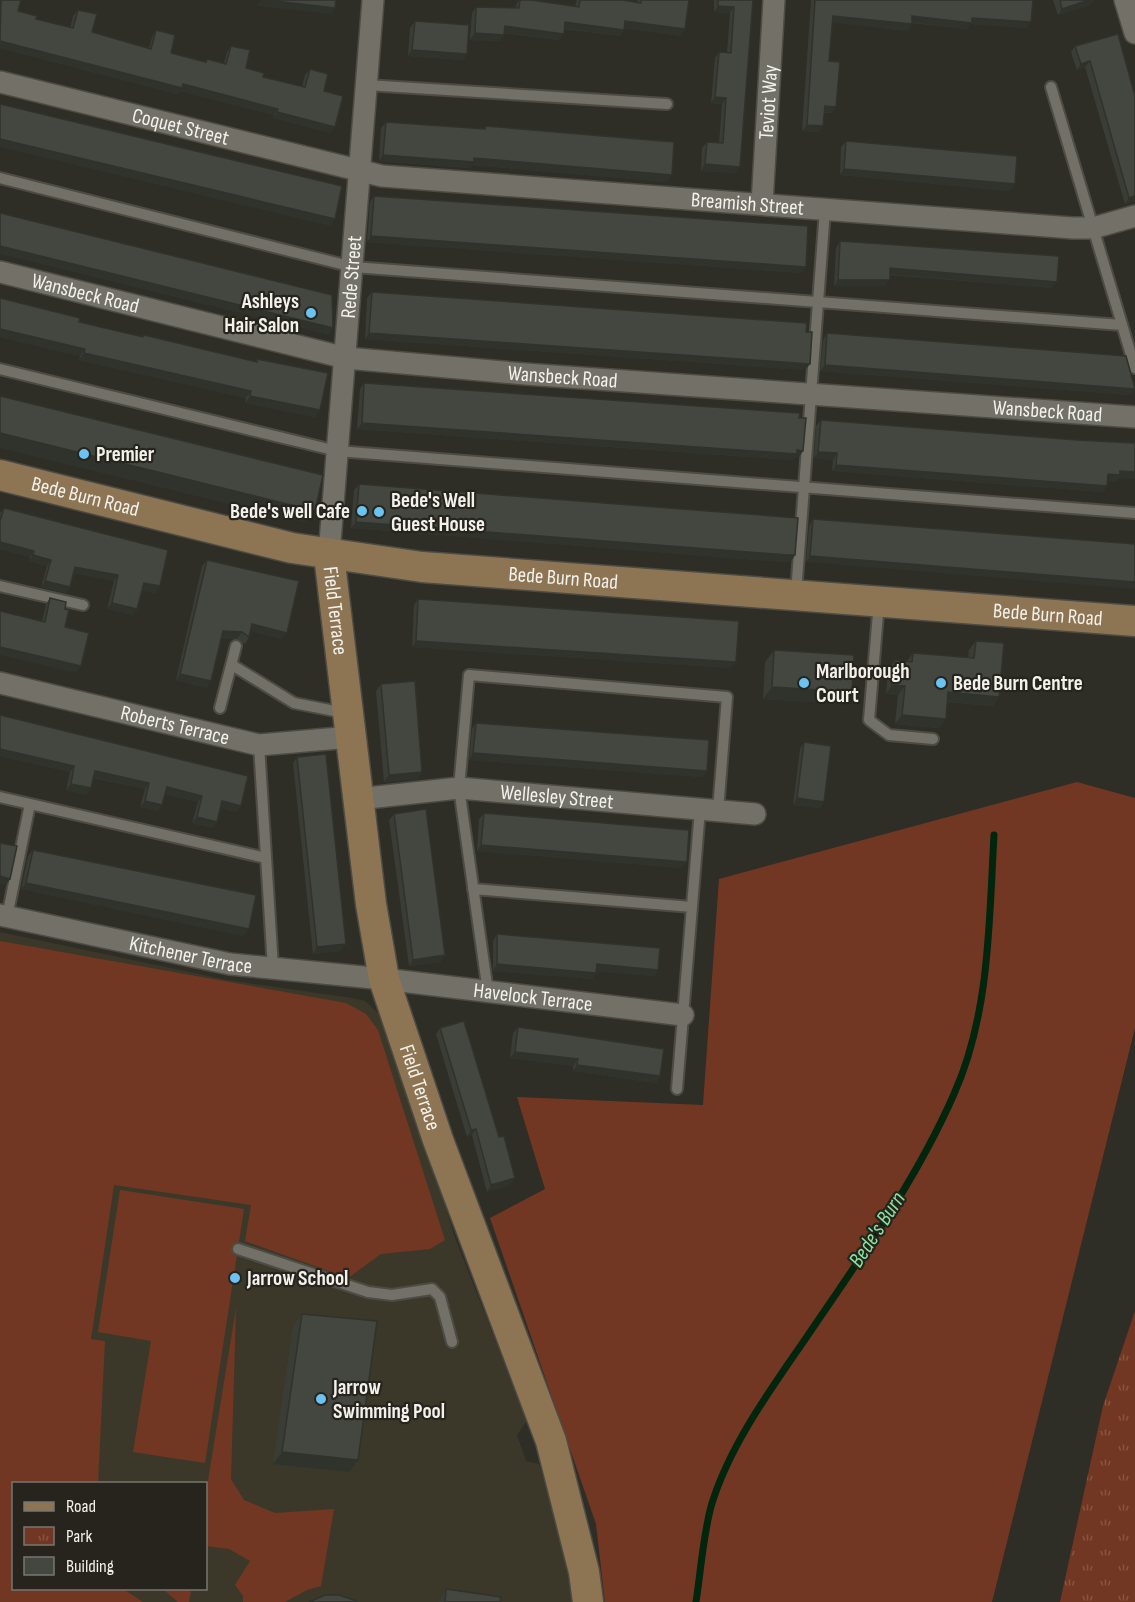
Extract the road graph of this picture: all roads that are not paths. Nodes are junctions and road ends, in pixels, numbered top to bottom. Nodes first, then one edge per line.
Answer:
1 (373, 0) edge
2 (774, 0) edge
3 (1125, 0) edge
4 (1135, 33) edge
5 (0, 82) edge
6 (366, 85) junction
7 (1051, 87) dead end
8 (667, 104) dead end
9 (360, 172) junction
10 (0, 178) edge
11 (762, 204) junction
12 (825, 210) junction
13 (1135, 216) edge
14 (1093, 228) junction
15 (352, 267) junction
16 (0, 272) edge
17 (818, 301) junction
18 (1122, 325) junction
19 (346, 358) junction
20 (1135, 368) edge
21 (0, 369) edge
22 (810, 394) junction
23 (1135, 417) edge
24 (337, 452) junction
25 (0, 475) edge
26 (803, 487) junction
27 (1135, 513) edge
28 (329, 555) junction
29 (0, 586) edge
30 (796, 596) junction
31 (879, 602) junction
32 (83, 606) dead end
33 (1135, 621) edge
34 (236, 646) dead end
35 (232, 665) junction
36 (0, 683) edge
37 (220, 708) dead end
38 (350, 726) junction
39 (933, 739) dead end
40 (260, 745) junction
41 (459, 788) junction
42 (0, 797) edge
43 (358, 799) junction
44 (30, 804) junction
45 (709, 810) junction
46 (754, 814) dead end
47 (266, 858) junction
48 (473, 889) junction
49 (692, 907) junction
50 (4, 916) edge
51 (273, 968) junction
52 (384, 979) junction
53 (488, 992) junction
54 (683, 1015) junction
55 (677, 1089) dead end
56 (238, 1249) dead end
57 (452, 1342) dead end
58 (588, 1602) edge

1 - 6 street, Rede Street
2 - 11 street, Teviot Way
3 - 4 street
5 - 9 street, Coquet Street
6 - 8 lane
6 - 9 street, Rede Street
7 - 14 lane
9 - 11 street, Breamish Street
9 - 15 street, Rede Street
10 - 15 lane
11 - 12 street, Breamish Street
12 - 14 street, Breamish Street
12 - 17 lane
13 - 14 street, Breamish Street
14 - 18 lane
15 - 17 lane
15 - 19 street, Rede Street
16 - 19 street, Wansbeck Road
17 - 18 lane
17 - 22 lane
18 - 20 lane
19 - 22 street, Wansbeck Road
19 - 24 street, Rede Street
21 - 24 lane
22 - 23 street, Wansbeck Road
22 - 26 lane
24 - 26 lane
24 - 28 street, Rede Street
25 - 28 main road, Bede Burn Road
26 - 27 lane
26 - 30 lane
28 - 30 main road, Bede Burn Road
28 - 38 main road, Field Terrace
29 - 32 lane
30 - 31 main road, Bede Burn Road
31 - 33 main road, Bede Burn Road
31 - 39 lane
34 - 35 lane
35 - 37 lane
35 - 38 lane
36 - 40 street, Roberts Terrace
38 - 40 street, Roberts Terrace
38 - 43 main road, Field Terrace
40 - 47 lane
41 - 43 street, Wellesley Street
41 - 45 street, Wellesley Street
41 - 45 lane
41 - 48 lane
42 - 44 lane
43 - 52 main road, Field Terrace
44 - 47 lane
44 - 50 lane
45 - 46 street, Wellesley Street
45 - 49 lane
47 - 51 lane
48 - 49 lane
48 - 53 lane
49 - 54 lane
50 - 51 street, Kitchener Terrace
51 - 52 street, Kitchener Terrace
52 - 53 street, Havelock Terrace
52 - 58 main road, Field Terrace
53 - 54 street, Havelock Terrace
54 - 55 lane
56 - 57 lane

